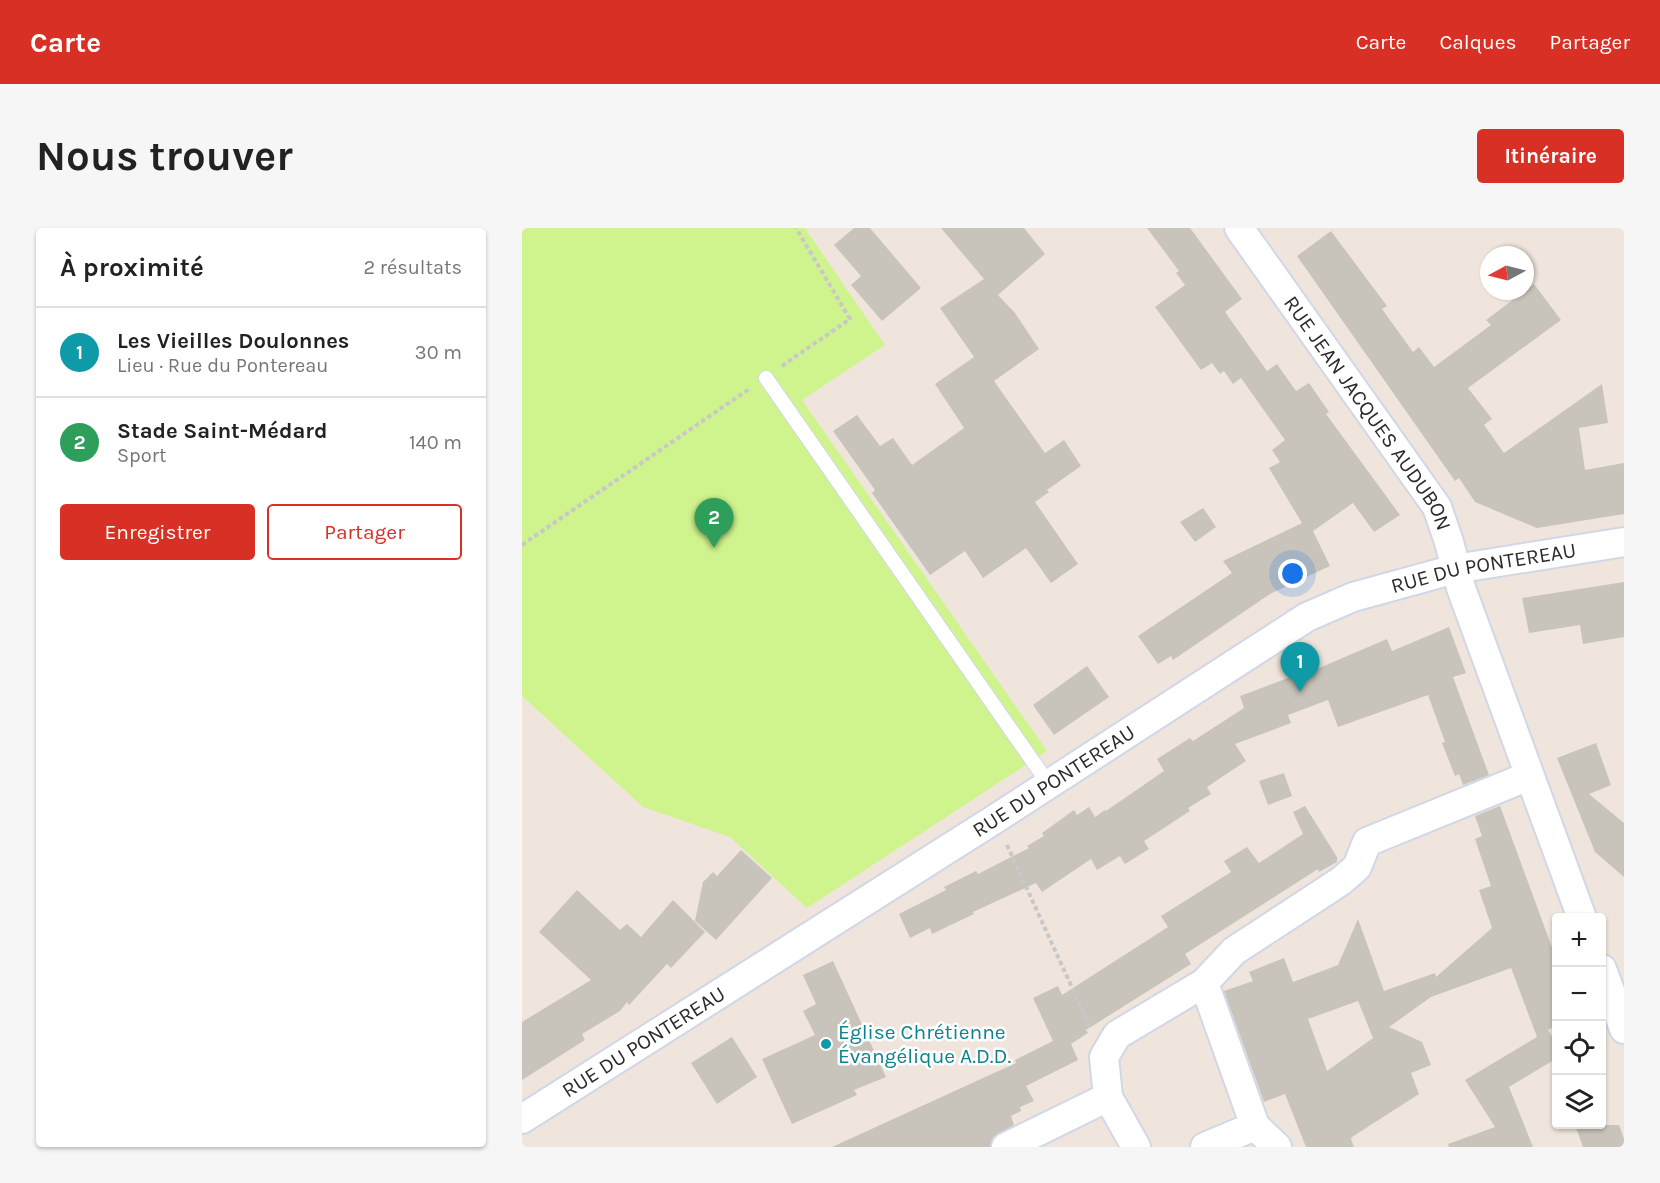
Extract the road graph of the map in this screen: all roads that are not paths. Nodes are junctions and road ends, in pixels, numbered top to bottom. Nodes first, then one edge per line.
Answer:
1 (1239, 228) edge
2 (766, 378) road end
3 (1624, 542) edge
4 (1455, 569) junction
5 (1529, 776) junction
6 (1048, 783) junction
7 (1580, 913) edge
8 (1606, 980) edge
9 (1204, 983) junction
10 (1624, 1029) edge
11 (1108, 1097) junction
12 (522, 1119) edge
13 (1256, 1126) junction
14 (1006, 1147) edge
15 (1136, 1147) edge
16 (1205, 1147) edge
17 (1277, 1147) edge

1 - 4 street, RUE JEAN JACQUES AUDUBON
2 - 6 lane
3 - 4 street, RUE DU PONTEREAU
4 - 5 street, RUE JEAN JACQUES AUDUBON
4 - 6 street, RUE DU PONTEREAU
5 - 7 street, RUE JEAN JACQUES AUDUBON
5 - 9 street
6 - 12 street, RUE DU PONTEREAU
8 - 10 street
9 - 11 street
9 - 13 street
11 - 14 street
11 - 15 street
13 - 16 street
13 - 17 street

